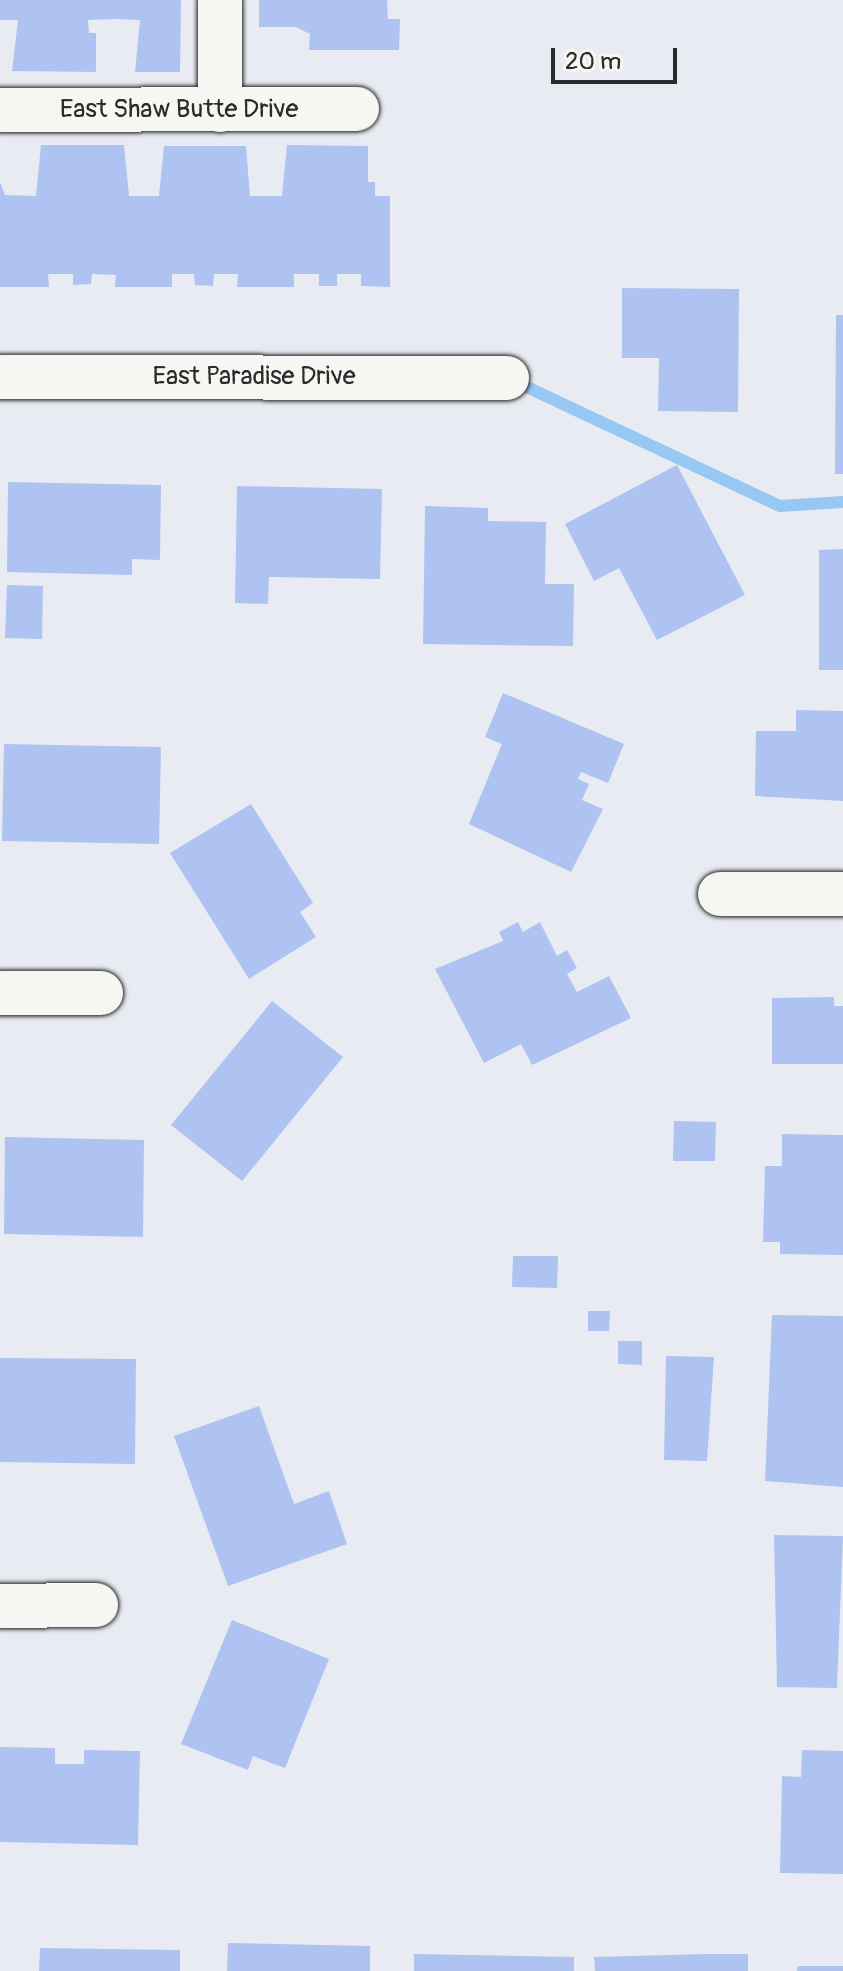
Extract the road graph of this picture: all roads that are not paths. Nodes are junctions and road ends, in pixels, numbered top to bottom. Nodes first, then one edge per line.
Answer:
1 (220, 0) edge
2 (357, 109) dead end
3 (0, 110) edge
4 (220, 110) junction
5 (0, 377) edge
6 (507, 378) dead end
7 (720, 894) dead end
8 (843, 894) edge
9 (0, 993) edge
10 (101, 993) dead end
11 (96, 1605) dead end
12 (0, 1606) edge

1 - 4 street
2 - 4 street, East Shaw Butte Drive
3 - 4 street, East Shaw Butte Drive
5 - 6 street, East Paradise Drive
7 - 8 street
9 - 10 street
11 - 12 street

